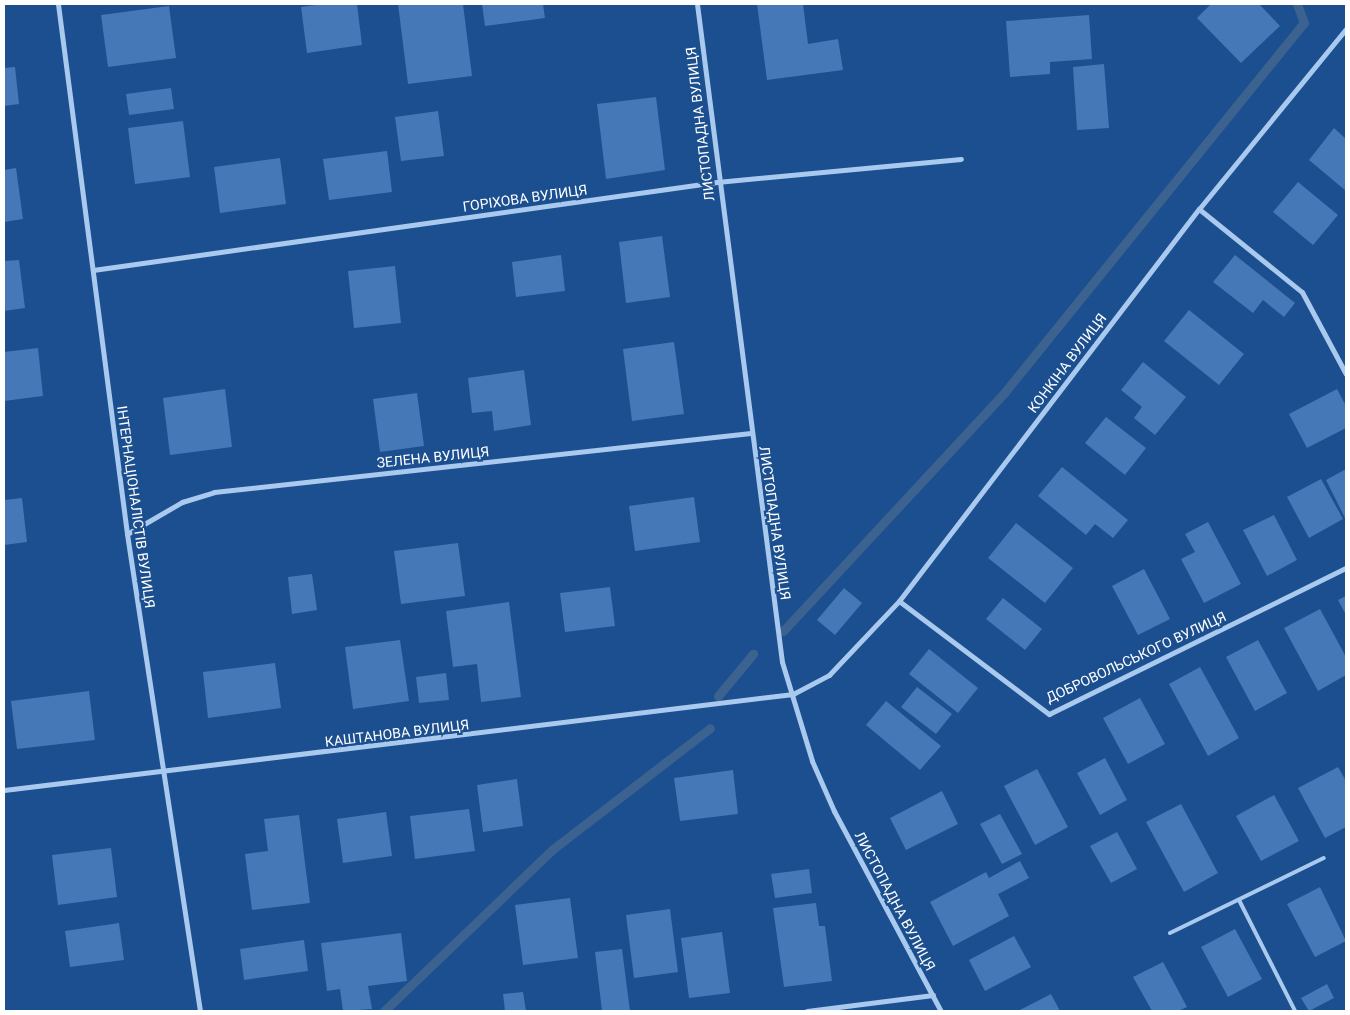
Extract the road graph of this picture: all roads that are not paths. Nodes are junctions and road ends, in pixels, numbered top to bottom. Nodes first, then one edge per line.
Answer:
1 (58, 4) edge
2 (697, 4) edge
3 (1346, 29) edge
4 (961, 158) dead end
5 (718, 182) junction
6 (1199, 209) junction
7 (93, 270) junction
8 (1346, 374) edge
9 (751, 433) junction
10 (128, 534) junction
11 (1346, 568) edge
12 (899, 601) junction
13 (793, 694) junction
14 (161, 773) junction
15 (4, 790) edge
16 (1324, 858) dead end
17 (1239, 900) junction
18 (1170, 933) dead end
19 (933, 995) junction
20 (200, 1011) edge
21 (807, 1011) edge
22 (942, 1011) edge
23 (1295, 1011) edge

1 - 7 street, ІНТЕРНАЦІОНАЛІСТІВ ВУЛИЦЯ
2 - 5 street, ЛИСТОПАДНА ВУЛИЦЯ
3 - 6 street, КОНКІНА ВУЛИЦЯ
4 - 5 street, ГОРІХОВА ВУЛИЦЯ
5 - 7 street, ГОРІХОВА ВУЛИЦЯ
5 - 9 street, ЛИСТОПАДНА ВУЛИЦЯ
6 - 8 street
6 - 12 street, КОНКІНА ВУЛИЦЯ
7 - 10 street, ІНТЕРНАЦІОНАЛІСТІВ ВУЛИЦЯ
9 - 10 street, ЗЕЛЕНА ВУЛИЦЯ
9 - 13 street, ЛИСТОПАДНА ВУЛИЦЯ
10 - 14 street, ІНТЕРНАЦІОНАЛІСТІВ ВУЛИЦЯ
11 - 12 street, ДОБРОВОЛЬСЬКОГО ВУЛИЦЯ
12 - 13 street, КОНКІНА ВУЛИЦЯ
13 - 14 street, КАШТАНОВА ВУЛИЦЯ
13 - 19 street, ЛИСТОПАДНА ВУЛИЦЯ
14 - 15 street, КАШТАНОВА ВУЛИЦЯ
14 - 20 street, ІНТЕРНАЦІОНАЛІСТІВ ВУЛИЦЯ
16 - 17 lane
17 - 18 lane
17 - 23 lane
19 - 21 street
19 - 22 street, ЛИСТОПАДНА ВУЛИЦЯ

